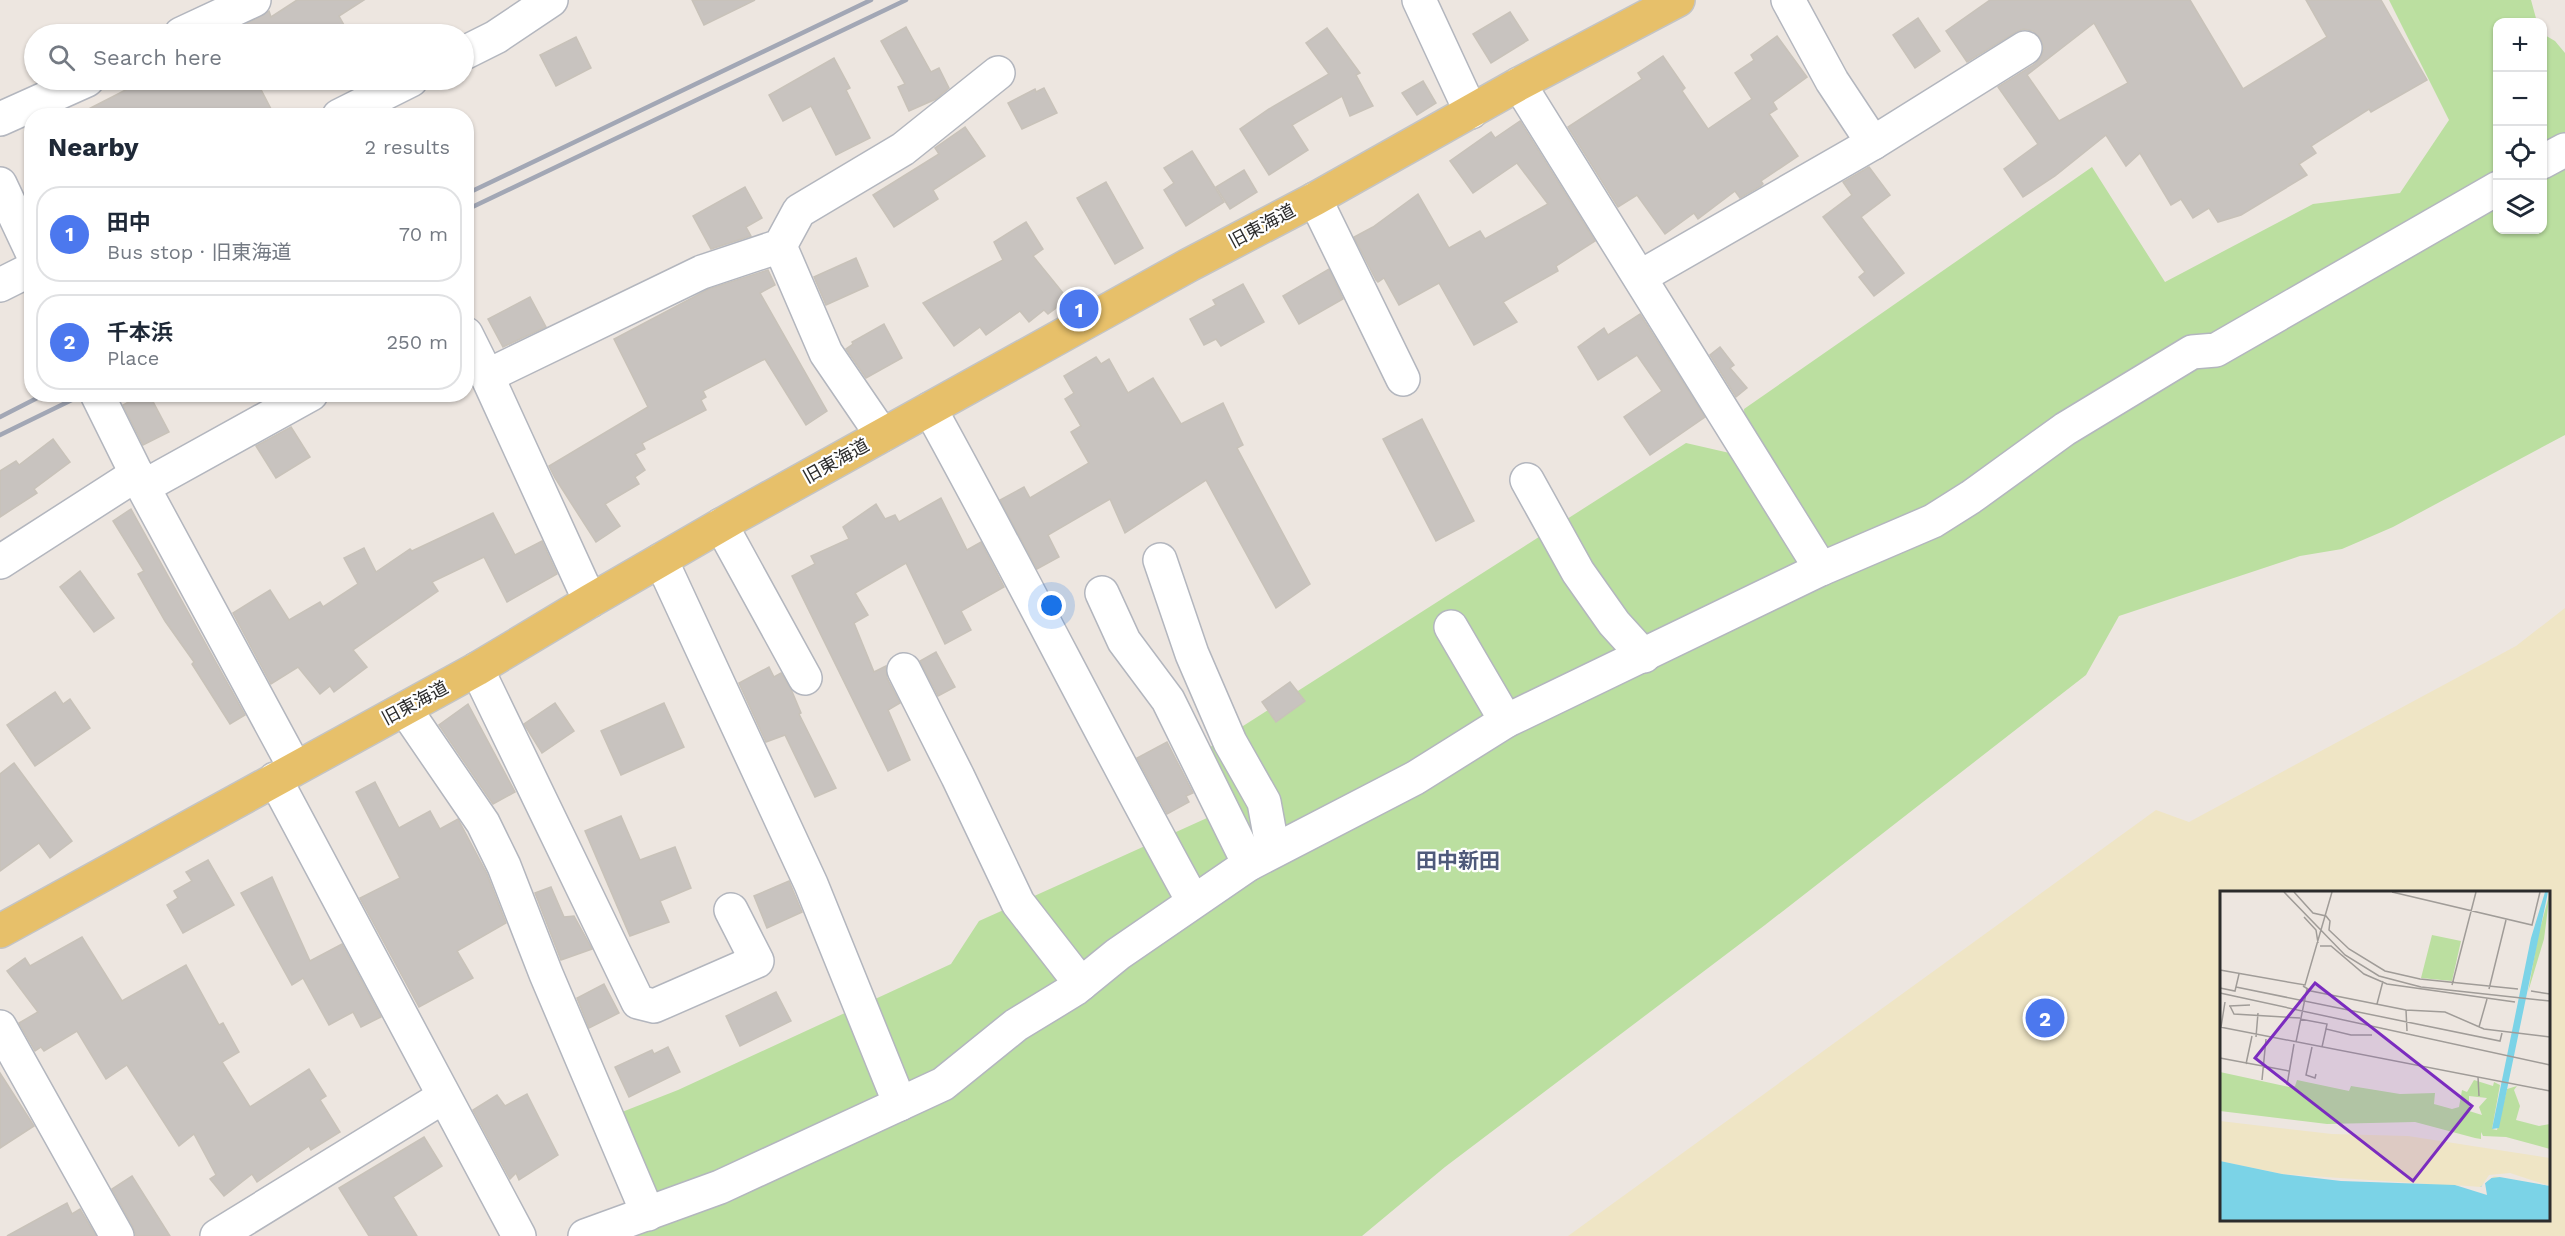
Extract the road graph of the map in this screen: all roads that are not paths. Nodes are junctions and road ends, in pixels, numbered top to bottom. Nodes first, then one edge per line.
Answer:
1 (254, 0) edge
2 (551, 0) edge
3 (1419, 0) edge
4 (1678, 0) edge
5 (1788, 0) edge
6 (202, 24) edge
7 (474, 48) edge
8 (2025, 48) dead end
9 (998, 73) dead end
10 (1519, 84) junction
11 (65, 90) edge
12 (391, 90) edge
13 (24, 108) edge
14 (25, 108) edge
15 (355, 108) edge
16 (1471, 112) junction
17 (0, 119) edge
18 (1873, 143) junction
19 (2565, 150) edge
20 (2547, 159) edge
21 (0, 184) edge
22 (2493, 191) edge
23 (1315, 199) junction
24 (24, 235) edge
25 (780, 246) junction
26 (24, 273) edge
27 (1640, 277) junction
28 (0, 285) edge
29 (474, 350) edge
30 (487, 376) junction
31 (1403, 379) dead end
32 (102, 402) edge
33 (295, 402) edge
34 (930, 409) junction
35 (882, 435) junction
36 (1527, 480) dead end
37 (140, 481) junction
38 (721, 525) junction
39 (661, 560) junction
40 (1160, 560) dead end
41 (0, 562) edge
42 (1821, 569) junction
43 (1102, 593) dead end
44 (590, 601) junction
45 (1451, 627) dead end
46 (1644, 656) junction
47 (477, 669) junction
48 (904, 670) dead end
49 (805, 678) dead end
50 (405, 709) junction
51 (1506, 721) junction
52 (285, 773) junction
53 (1261, 858) junction
54 (1193, 901) junction
55 (731, 910) dead end
56 (0, 931) edge
57 (1081, 984) junction
58 (0, 1027) edge
59 (443, 1097) junction
60 (900, 1104) junction
61 (648, 1214) junction
62 (117, 1236) edge
63 (217, 1236) edge
64 (519, 1236) edge
65 (585, 1236) edge

1 - 6 street
2 - 7 street
3 - 16 street
4 - 10 main road, 旧東海道
5 - 18 street
8 - 18 street
9 - 25 street
10 - 16 main road, 旧東海道
10 - 27 street
11 - 14 street
12 - 15 street
13 - 17 street
16 - 23 main road, 旧東海道
18 - 27 street
19 - 20 street
21 - 24 street
22 - 42 street
23 - 31 street
23 - 34 main road, 旧東海道
25 - 30 street
25 - 35 street
26 - 28 street
27 - 42 street
29 - 30 street
30 - 44 street
32 - 37 street
33 - 37 street
34 - 35 main road, 旧東海道
34 - 54 street
35 - 38 main road, 旧東海道
36 - 46 street
37 - 41 street
37 - 52 street
38 - 39 main road, 旧東海道
38 - 49 street
39 - 44 main road, 旧東海道
39 - 60 street
40 - 53 street
42 - 46 street
43 - 53 street
44 - 47 main road, 旧東海道
45 - 51 street
46 - 51 street
47 - 50 main road, 旧東海道
47 - 55 street
48 - 57 street
50 - 52 main road, 旧東海道
50 - 61 street
51 - 53 street
52 - 56 main road, 旧東海道
52 - 59 street
53 - 54 street
54 - 57 street
57 - 60 street
58 - 62 street
59 - 63 street
59 - 64 street
60 - 61 street
61 - 65 street

